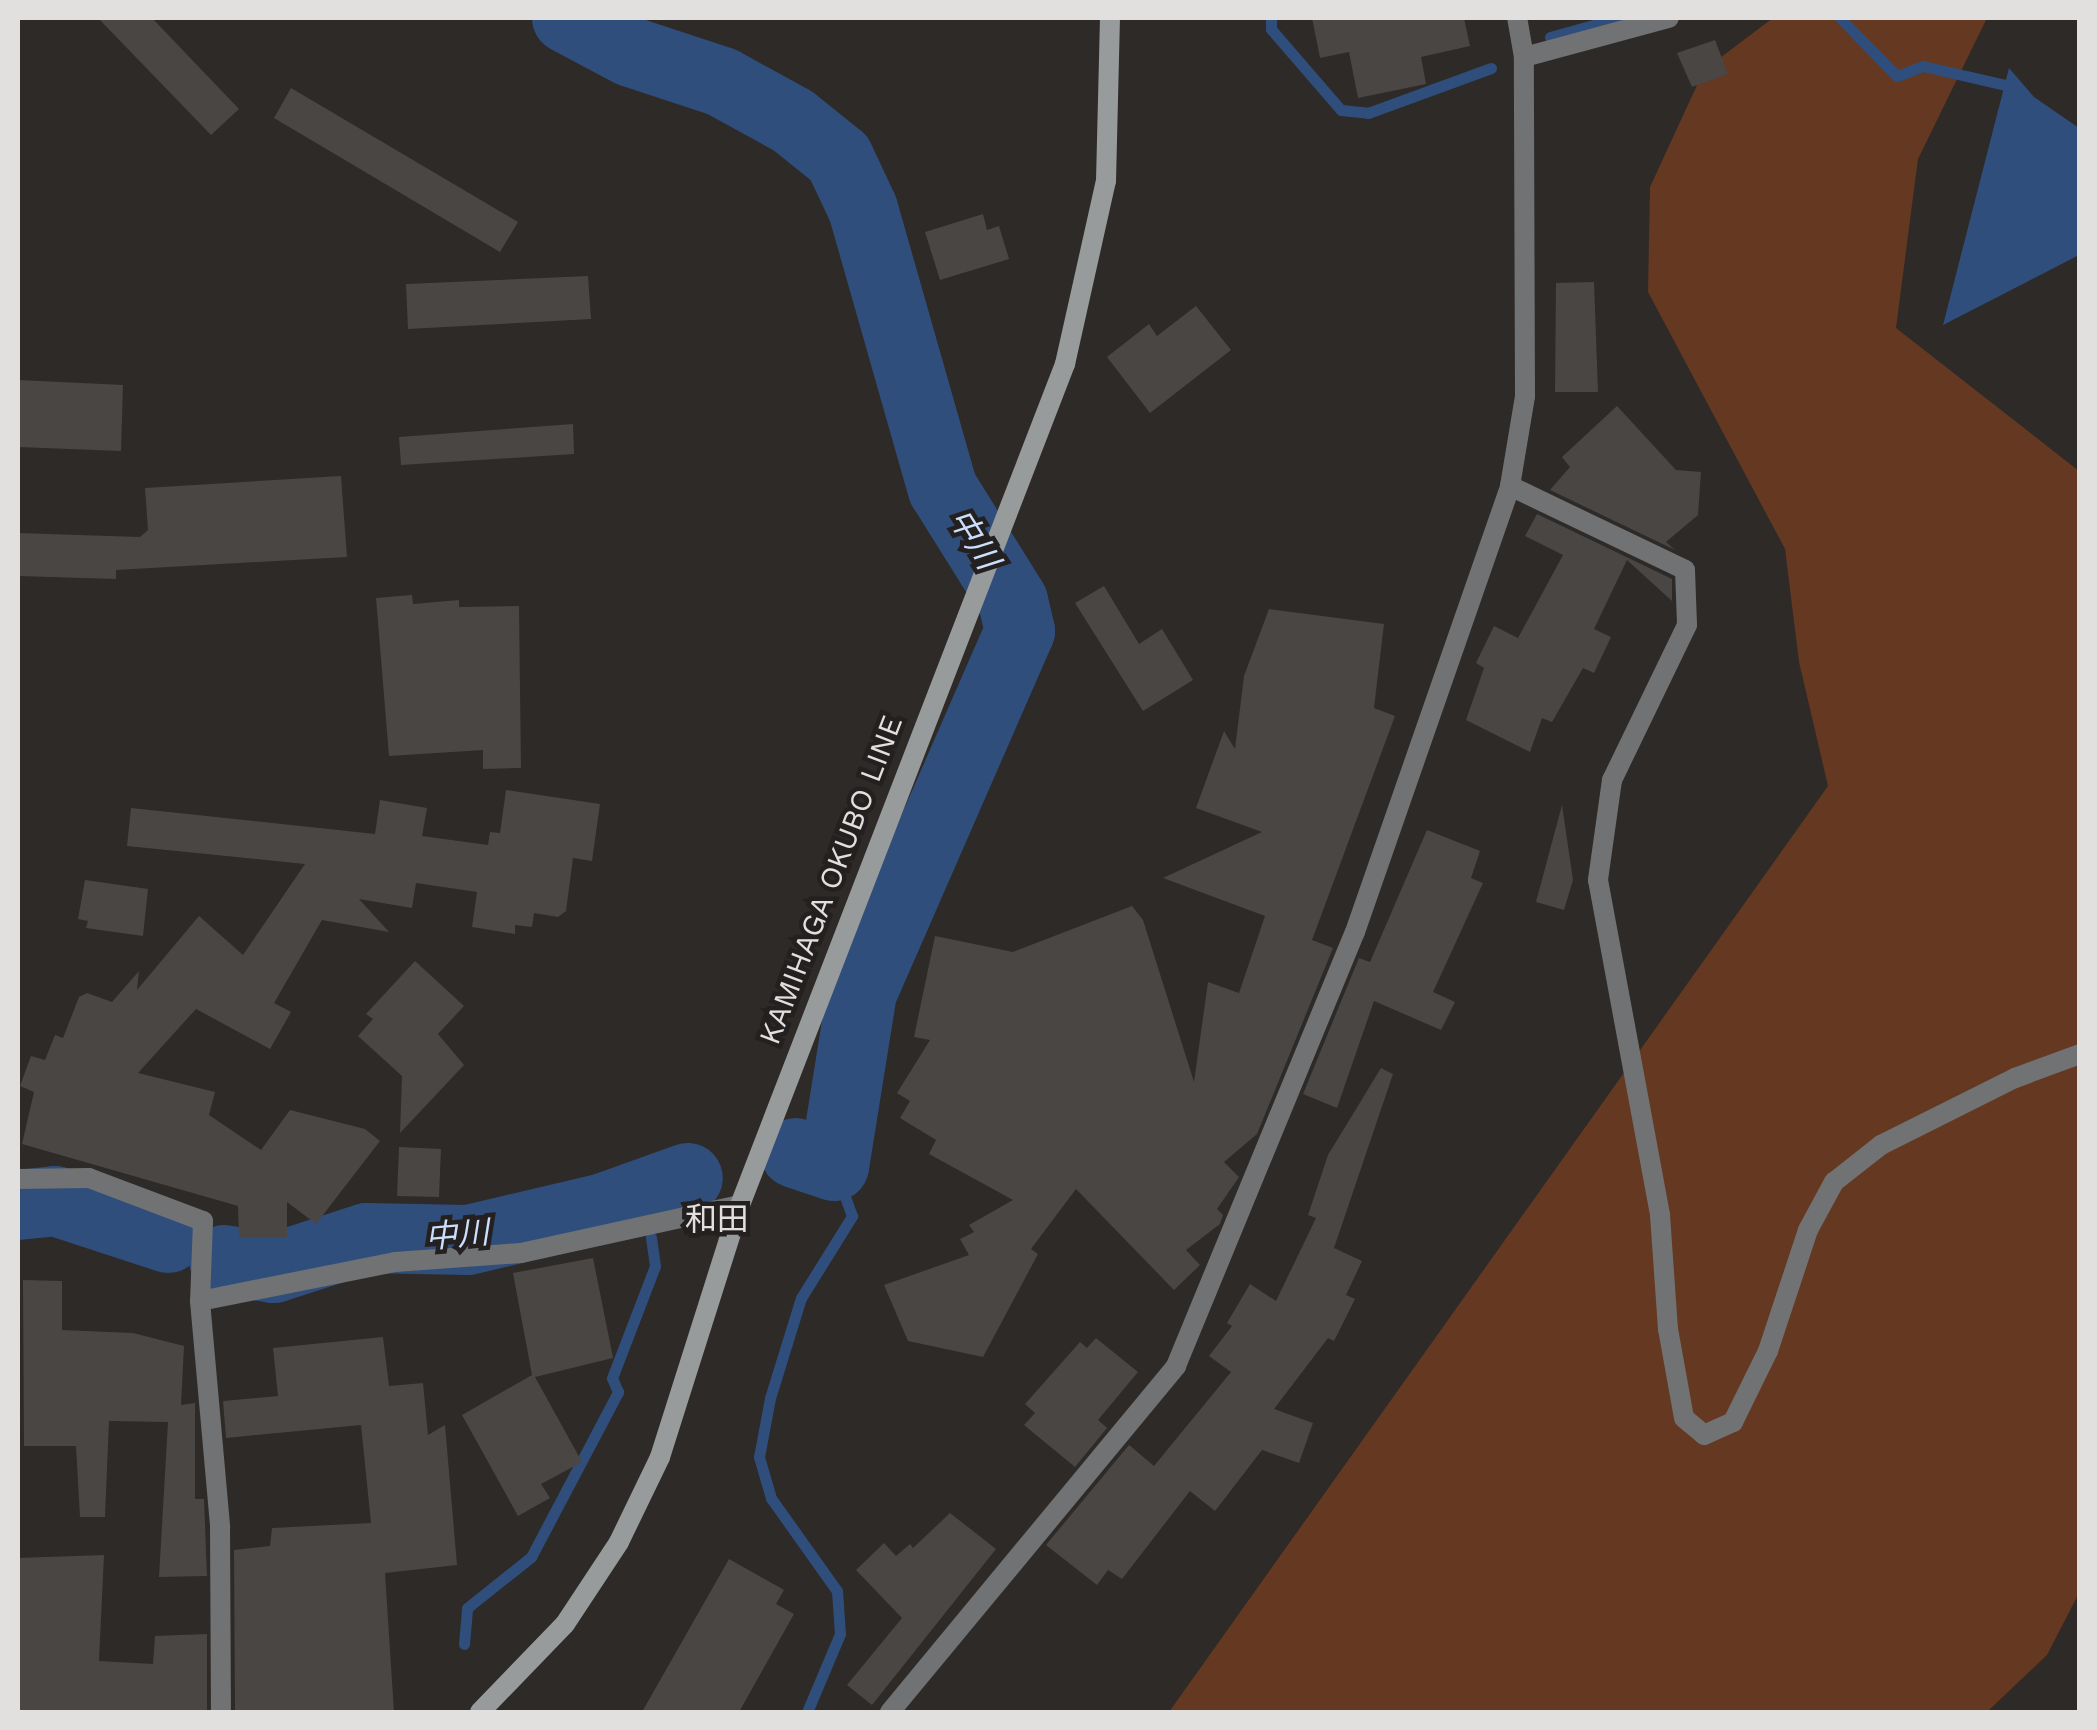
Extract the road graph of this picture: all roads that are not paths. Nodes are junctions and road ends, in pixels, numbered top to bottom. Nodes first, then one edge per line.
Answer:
1 (1110, 18) edge
2 (1517, 18) edge
3 (1669, 18) edge
4 (1524, 57) junction
5 (1510, 486) junction
6 (2080, 1054) edge
7 (18, 1179) edge
8 (740, 1205) junction
9 (200, 1301) junction
10 (221, 1712) edge
11 (480, 1712) edge
12 (890, 1712) edge

1 - 8 main road, KAMIHAGA OKUBO LINE
2 - 4 street
3 - 4 street
4 - 5 street
5 - 6 street
5 - 12 street
7 - 9 street
8 - 9 street
8 - 11 main road, KAMIHAGA OKUBO LINE
9 - 10 street

